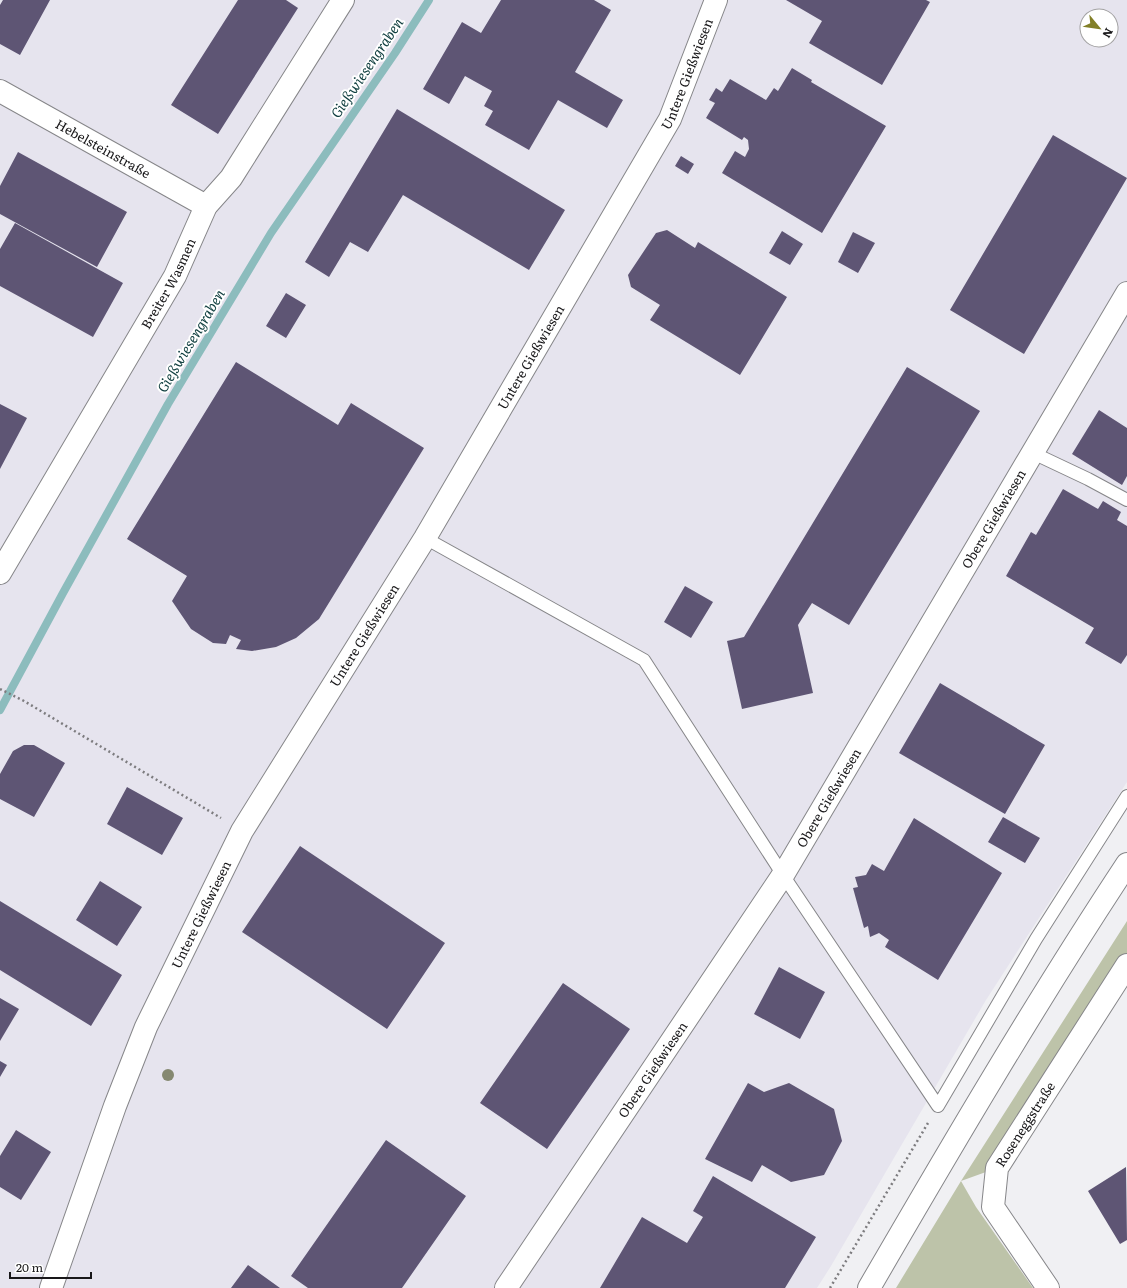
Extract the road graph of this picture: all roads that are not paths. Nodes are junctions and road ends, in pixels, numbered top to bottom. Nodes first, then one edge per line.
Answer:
1 (342, 0) edge
2 (716, 0) edge
3 (0, 91) edge
4 (206, 206) junction
5 (1127, 293) edge
6 (1032, 454) junction
7 (1127, 500) edge
8 (425, 538) junction
9 (0, 573) edge
10 (1127, 796) edge
11 (1127, 864) edge
12 (783, 875) junction
13 (1127, 965) edge
14 (51, 1288) edge
15 (506, 1288) edge
16 (869, 1288) edge
17 (1048, 1288) edge

1 - 4 street, Breiter Wasmen
2 - 8 street, Untere Gießwiesen
3 - 4 street, Hebelsteinstraße
4 - 9 street, Breiter Wasmen
5 - 6 street, Obere Gießwiesen
6 - 7 lane
6 - 12 street, Obere Gießwiesen
8 - 12 lane
8 - 14 street, Untere Gießwiesen
10 - 12 lane
11 - 16 street
12 - 15 street, Obere Gießwiesen
13 - 17 street, Roseneggstraße

